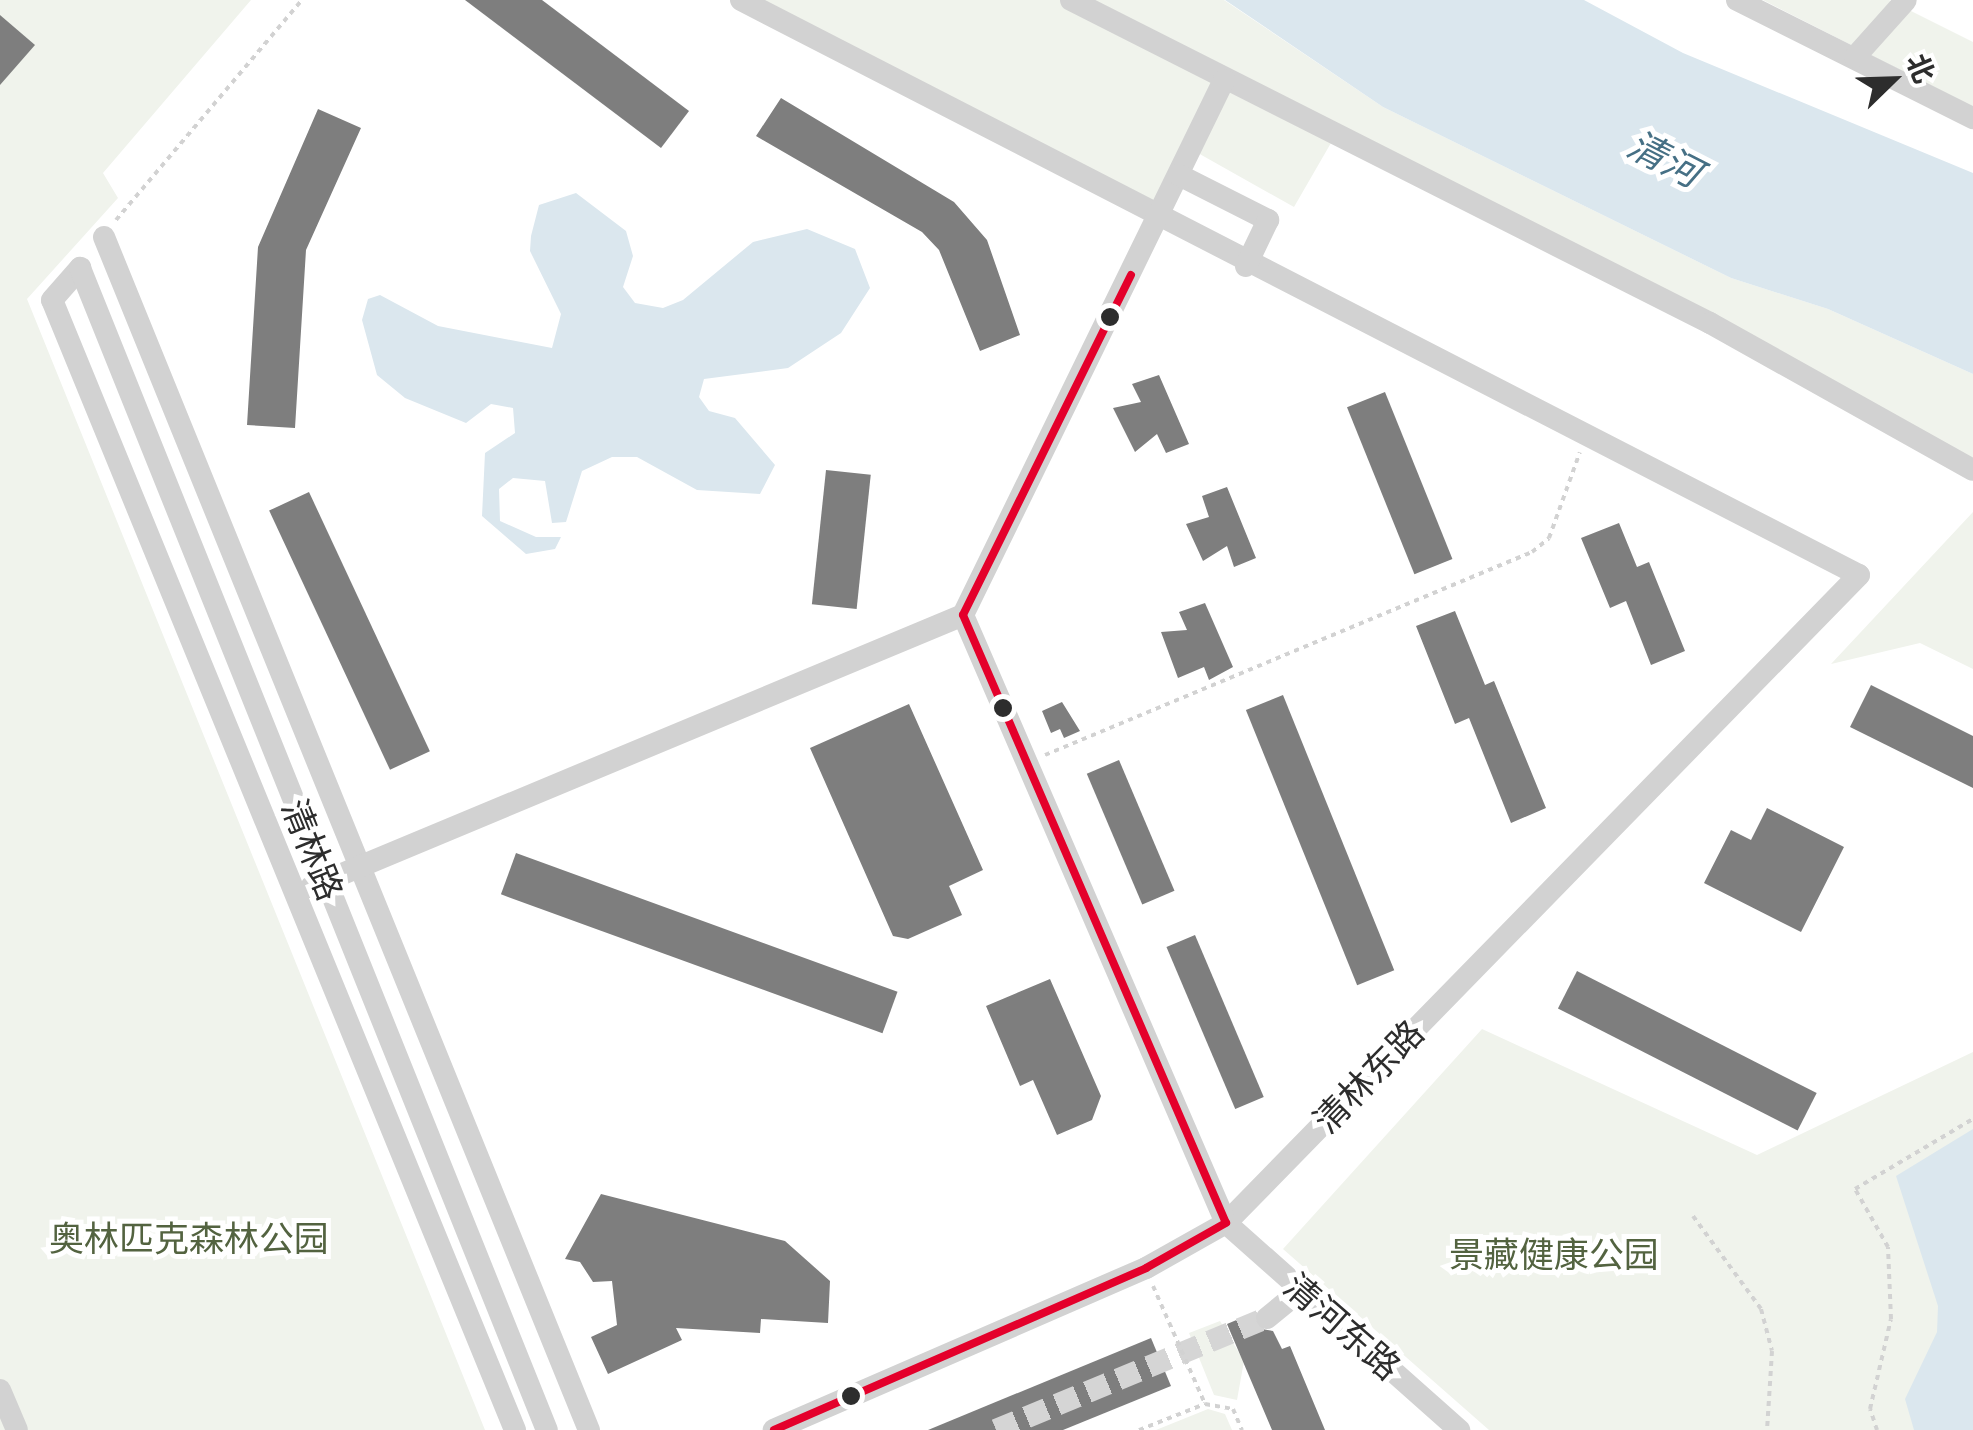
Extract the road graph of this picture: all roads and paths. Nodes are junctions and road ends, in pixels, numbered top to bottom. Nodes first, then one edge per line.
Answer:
1 (302, 0) edge
2 (741, 0) edge
3 (1071, 0) edge
4 (1738, 0) edge
5 (1906, 0) edge
6 (1855, 57) junction
7 (1224, 80) junction
8 (1973, 118) edge
9 (1180, 175) junction
10 (1158, 221) junction
11 (104, 236) joint
12 (1246, 266) junction
13 (1586, 437) junction
14 (1973, 470) edge
15 (963, 615) junction
16 (1027, 762) junction
17 (356, 869) junction
18 (324, 882) junction
19 (294, 895) junction
20 (1973, 1119) edge
21 (1693, 1216) dead end
22 (1226, 1223) junction
23 (1146, 1268) junction
24 (1297, 1296) junction
25 (1267, 1318) tunnel mouth
26 (0, 1390) edge
27 (1205, 1404) junction
28 (799, 1425) edge
29 (18, 1430) edge
30 (515, 1430) edge
31 (547, 1430) edge
32 (589, 1430) edge
33 (774, 1430) edge
34 (1138, 1430) edge
35 (1242, 1430) edge
36 (1458, 1430) edge
37 (1767, 1430) edge
38 (1877, 1430) edge

1 - 11 path
2 - 10 street
3 - 7 street
4 - 6 street
5 - 6 street
6 - 8 street
7 - 9 street
7 - 14 street
9 - 10 street
9 - 12 street
10 - 12 street
10 - 15 street
11 - 17 street
12 - 13 street
13 - 16 path
13 - 22 street, 清林东路
15 - 16 street
15 - 17 street
16 - 22 street
17 - 18 street
17 - 32 street
18 - 19 street
18 - 19 street, 清林路
18 - 31 street, 清林路
19 - 30 street
20 - 38 path
21 - 37 path
22 - 23 street, 清林东路
22 - 24 street, 清河东路
23 - 27 path
23 - 28 street, 清林东路
24 - 25 street
24 - 36 street, 清河东路
26 - 29 street
27 - 34 path
27 - 35 path
28 - 33 street, 清林东路

